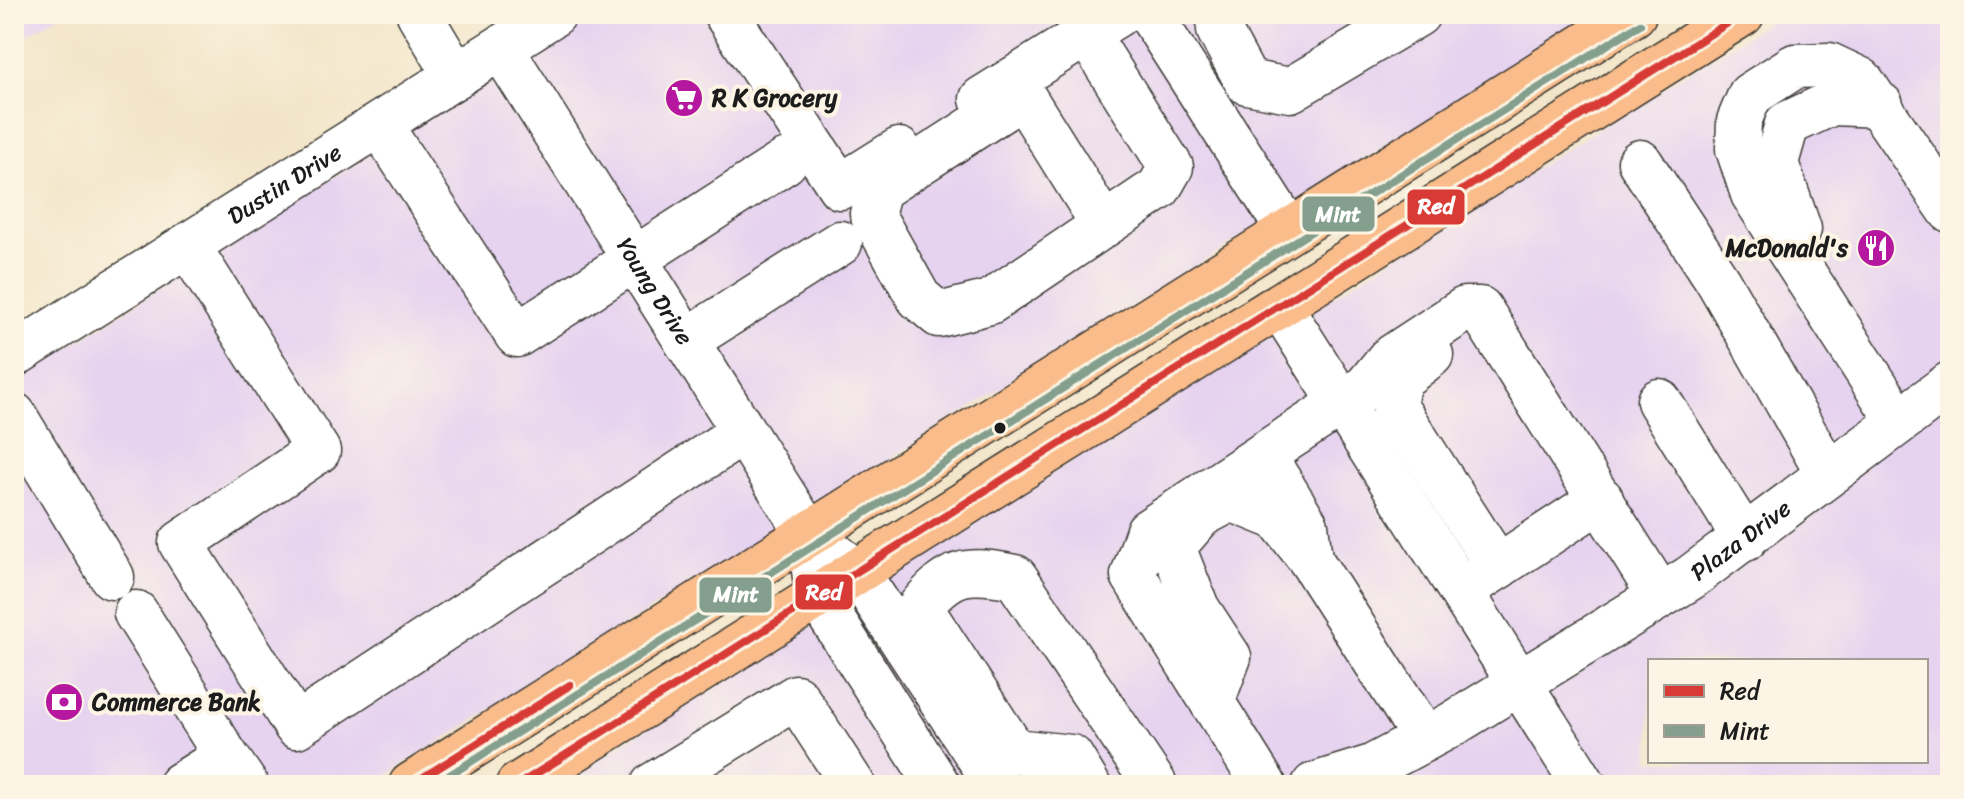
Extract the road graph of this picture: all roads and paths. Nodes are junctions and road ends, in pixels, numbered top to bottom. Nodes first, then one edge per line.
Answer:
1 (419, 14) edge
2 (554, 14) edge
3 (726, 14) edge
4 (1150, 14) edge
5 (1221, 14) edge
6 (1418, 14) edge
7 (1634, 14) edge
8 (1742, 14) edge
9 (1102, 24) edge
10 (501, 48) junction
11 (1846, 73) junction
12 (456, 76) junction
13 (1018, 88) junction
14 (1881, 105) junction
15 (380, 125) junction
16 (785, 162) dead end
17 (1640, 162) dead end
18 (1783, 186) junction
19 (1950, 210) edge
20 (1103, 224) junction
21 (1284, 224) junction
22 (840, 243) dead end
23 (188, 246) junction
24 (634, 258) junction
25 (1280, 306) junction
26 (686, 341) junction
27 (1501, 341) junction
28 (14, 355) edge
29 (1859, 358) junction
30 (1950, 384) edge
31 (1659, 401) dead end
32 (1343, 403) junction
33 (14, 415) edge
34 (1898, 420) junction
35 (743, 432) junction
36 (1042, 456) junction
37 (1264, 456) junction
38 (1828, 474) junction
39 (1601, 499) junction
40 (809, 535) junction
41 (1745, 539) junction
42 (1310, 559) junction
43 (1498, 567) junction
44 (857, 572) junction
45 (112, 577) dead end
46 (1462, 590) junction
47 (1660, 596) junction
48 (818, 597) junction
49 (136, 613) dead end
50 (1520, 683) junction
51 (1212, 702) junction
52 (1425, 739) junction
53 (236, 770) edge
54 (1080, 771) edge
55 (981, 779) edge
56 (180, 785) edge
57 (411, 785) edge
58 (518, 785) edge
59 (653, 785) edge
60 (853, 785) edge
61 (938, 785) edge
62 (1155, 785) edge
63 (1264, 785) edge
64 (1314, 785) edge
65 (1584, 785) edge

1 - 12 street
2 - 10 street, Dustin Drive
3 - 13 street
4 - 21 street
5 - 6 street
7 - 21 main road
8 - 25 main road
9 - 13 street
9 - 20 street
10 - 12 street, Dustin Drive
10 - 24 street, Young Drive
11 - 14 street
11 - 18 street
11 - 29 street
12 - 15 street, Dustin Drive
13 - 20 street
13 - 20 street
14 - 18 street
14 - 19 street
15 - 23 street, Dustin Drive
15 - 24 street
16 - 24 street
17 - 38 street
18 - 29 street
21 - 36 main road
21 - 40 main road
22 - 26 street
23 - 28 street, Dustin Drive
23 - 35 street
24 - 26 street, Young Drive
25 - 32 street
25 - 36 main road
26 - 35 street, Young Drive
27 - 32 street
27 - 39 street
27 - 43 street
29 - 34 street
30 - 34 street, Plaza Drive
31 - 41 street
32 - 37 street
32 - 46 street
33 - 45 street
34 - 38 street, Plaza Drive
35 - 40 street, Young Drive
36 - 44 main road
37 - 42 street
37 - 51 street
38 - 41 street, Plaza Drive
39 - 43 street
39 - 47 street
40 - 44 street
40 - 48 street
40 - 57 main road
41 - 47 street, Plaza Drive
42 - 51 street
42 - 52 street
43 - 46 street
44 - 48 main road
44 - 55 street
46 - 50 street
47 - 50 street, Plaza Drive
48 - 58 main road
48 - 61 street
49 - 53 street
50 - 52 street, Plaza Drive
50 - 65 street
51 - 63 street
52 - 64 street, Plaza Drive
53 - 56 street
54 - 62 street
59 - 60 street

